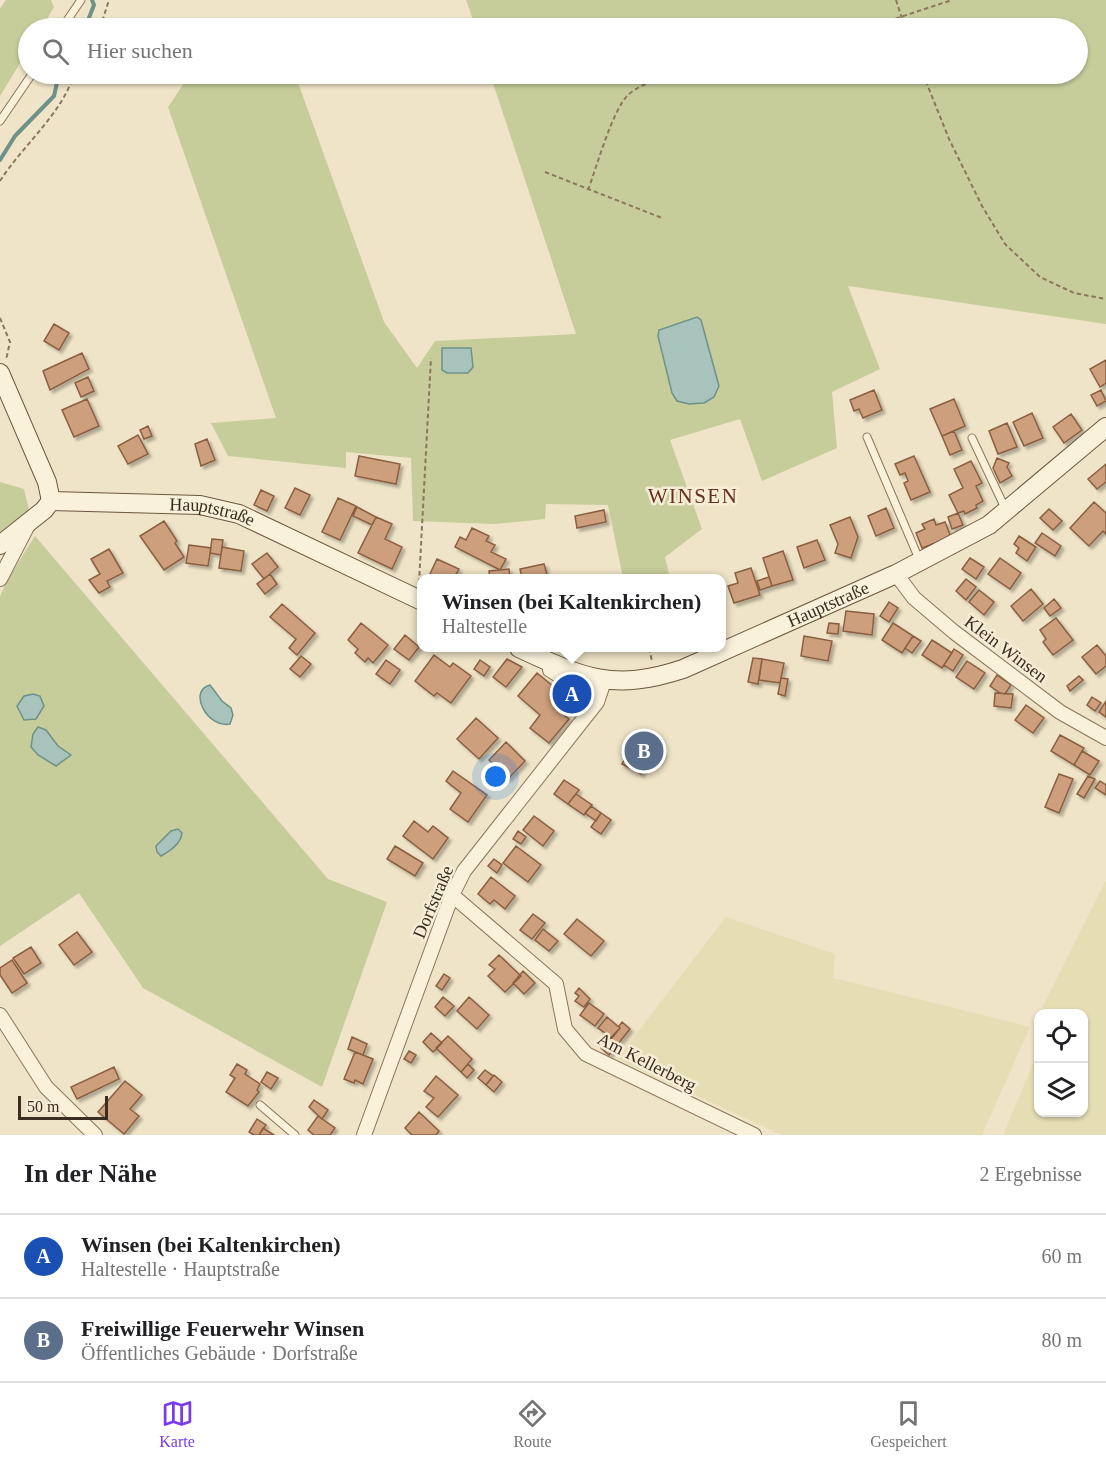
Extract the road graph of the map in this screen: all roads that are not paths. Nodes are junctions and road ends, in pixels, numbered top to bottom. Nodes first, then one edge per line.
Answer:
1 (81, 0) edge
2 (69, 18) edge
3 (25, 84) edge
4 (0, 121) edge
5 (1, 375) edge
6 (1106, 427) edge
7 (867, 437) dead end
8 (972, 438) dead end
9 (51, 501) junction
10 (1006, 511) junction
11 (30, 522) junction
12 (0, 545) edge
13 (920, 562) junction
14 (896, 574) junction
15 (0, 579) edge
16 (417, 599) edge
17 (726, 650) edge
18 (528, 652) edge
19 (721, 652) edge
20 (604, 681) junction
21 (1106, 738) edge
22 (452, 895) junction
23 (0, 1015) edge
24 (260, 1106) dead end
25 (95, 1135) edge
26 (295, 1135) edge
27 (364, 1135) edge
28 (754, 1135) edge

1 - 2 lane
3 - 4 lane
5 - 9 street
6 - 10 street, Hauptstraße
7 - 13 lane
8 - 10 lane
9 - 11 street
9 - 16 street, Hauptstraße
10 - 13 street, Hauptstraße
11 - 12 street
11 - 15 street
13 - 14 street, Hauptstraße
14 - 17 street, Hauptstraße
14 - 21 street, Klein Winsen
18 - 20 street, Hauptstraße
19 - 20 street, Hauptstraße
20 - 22 street, Dorfstraße
22 - 27 street, Dorfstraße
22 - 28 street, Am Kellerberg
23 - 25 street
24 - 26 lane

